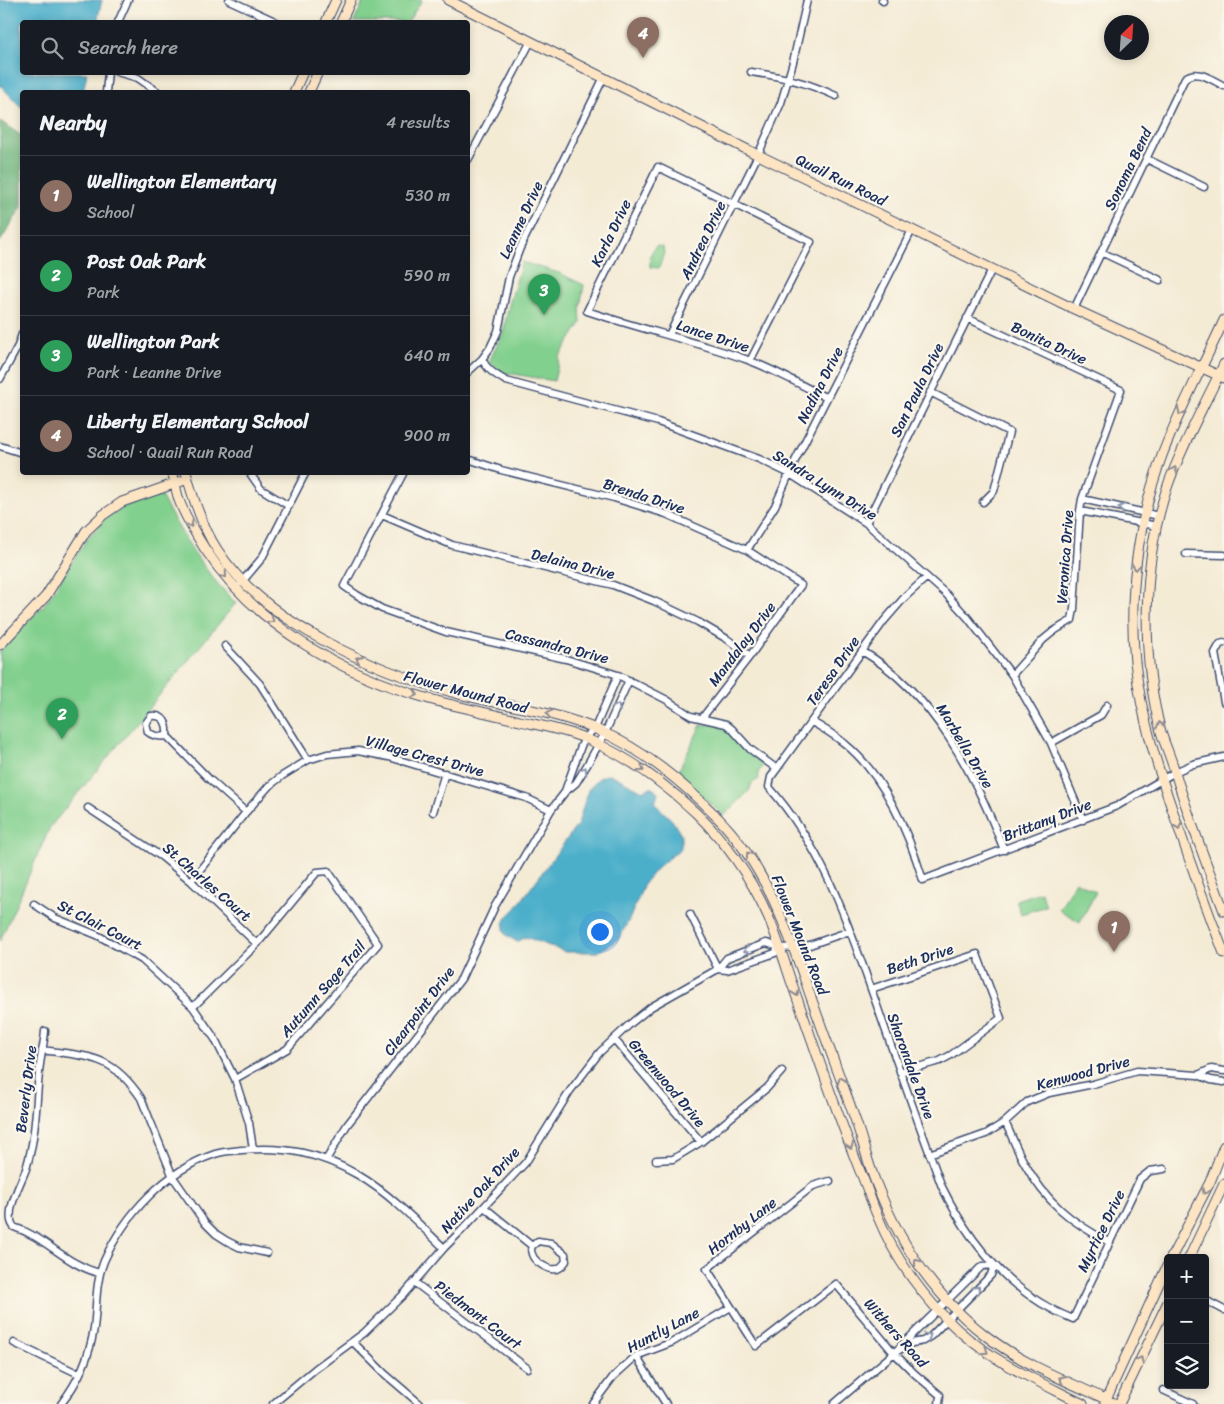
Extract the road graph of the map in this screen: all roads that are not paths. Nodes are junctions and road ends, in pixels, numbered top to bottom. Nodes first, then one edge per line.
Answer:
1 (128, 0) edge
2 (229, 0) edge
3 (336, 0) edge
4 (351, 0) edge
5 (448, 0) edge
6 (807, 0) edge
7 (119, 20) edge
8 (274, 20) edge
9 (327, 20) edge
10 (342, 20) edge
11 (531, 41) junction
12 (751, 72) dead end
13 (108, 75) edge
14 (128, 75) edge
15 (302, 75) edge
16 (317, 75) edge
17 (604, 77) junction
18 (788, 78) junction
19 (1224, 86) edge
20 (106, 90) edge
21 (155, 90) edge
22 (295, 90) edge
23 (310, 90) edge
24 (836, 96) dead end
25 (758, 155) junction
26 (470, 156) edge
27 (1146, 159) junction
28 (1204, 187) dead end
29 (734, 204) junction
30 (912, 230) junction
31 (1101, 252) junction
32 (992, 269) junction
33 (1160, 280) dead end
34 (1074, 308) junction
35 (587, 311) joint
36 (967, 318) junction
37 (1224, 320) edge
38 (669, 335) junction
39 (20, 340) edge
40 (482, 360) junction
41 (750, 361) junction
42 (1224, 364) edge
43 (1202, 368) junction
44 (470, 370) edge
45 (1221, 377) edge
46 (0, 379) edge
47 (1121, 390) joint
48 (930, 392) junction
49 (827, 398) junction
50 (0, 446) edge
51 (20, 452) edge
52 (470, 460) edge
53 (790, 474) junction
54 (173, 475) edge
55 (251, 475) edge
56 (305, 475) edge
57 (402, 475) edge
58 (187, 476) edge
59 (175, 484) junction
60 (1082, 499) junction
61 (983, 502) dead end
62 (290, 506) junction
63 (1080, 510) junction
64 (1146, 513) junction
65 (382, 515) junction
66 (1159, 516) junction
67 (866, 523) junction
68 (1143, 523) junction
69 (1157, 526) junction
70 (747, 550) junction
71 (1186, 554) dead end
72 (1224, 555) edge
73 (927, 577) junction
74 (243, 581) junction
75 (801, 585) joint
76 (235, 588) junction
77 (1222, 643) edge
78 (0, 645) edge
79 (225, 646) dead end
80 (862, 651) junction
81 (750, 656) junction
82 (618, 675) junction
83 (1012, 675) junction
84 (629, 680) junction
85 (1224, 702) edge
86 (1107, 705) dead end
87 (702, 718) junction
88 (812, 722) junction
89 (595, 728) junction
90 (605, 733) junction
91 (168, 736) dead end
92 (586, 738) junction
93 (1051, 742) junction
94 (599, 745) junction
95 (1224, 757) edge
96 (308, 760) junction
97 (777, 769) junction
98 (1175, 772) junction
99 (445, 773) junction
100 (1162, 780) junction
101 (769, 787) joint
102 (565, 792) junction
103 (88, 808) dead end
104 (551, 810) junction
105 (246, 812) junction
106 (433, 812) dead end
107 (1083, 820) junction
108 (1004, 850) junction
109 (191, 881) junction
110 (34, 904) dead end
111 (1224, 911) edge
112 (690, 914) dead end
113 (850, 931) junction
114 (257, 944) junction
115 (793, 946) junction
116 (779, 947) junction
117 (1224, 953) edge
118 (718, 969) junction
119 (870, 989) junction
120 (193, 1008) junction
121 (45, 1031) dead end
122 (614, 1039) junction
123 (42, 1050) junction
124 (782, 1071) dead end
125 (1224, 1071) edge
126 (900, 1072) junction
127 (1198, 1075) junction
128 (235, 1079) junction
129 (1224, 1082) edge
130 (1005, 1122) junction
131 (702, 1142) junction
132 (1224, 1146) edge
133 (253, 1149) junction
134 (929, 1154) junction
135 (326, 1160) junction
136 (656, 1160) dead end
137 (1164, 1169) dead end
138 (173, 1177) junction
139 (830, 1181) dead end
140 (1224, 1184) edge
141 (484, 1207) junction
142 (1109, 1242) junction
143 (532, 1246) junction
144 (444, 1248) junction
145 (267, 1254) dead end
146 (1173, 1254) edge
147 (1191, 1254) edge
148 (994, 1265) junction
149 (99, 1273) junction
150 (1164, 1280) edge
151 (414, 1282) junction
152 (947, 1300) junction
153 (1209, 1302) edge
154 (731, 1307) junction
155 (938, 1308) junction
156 (956, 1310) junction
157 (1164, 1310) edge
158 (1224, 1310) edge
159 (1073, 1318) joint
160 (947, 1319) junction
161 (353, 1342) junction
162 (14, 1343) dead end
163 (894, 1353) junction
164 (636, 1356) junction
165 (527, 1368) dead end
166 (79, 1374) junction
167 (1163, 1390) dead end
168 (279, 1398) junction
169 (1105, 1402) edge
170 (62, 1404) edge
171 (272, 1404) edge
172 (284, 1404) edge
173 (420, 1404) edge
174 (593, 1404) edge
175 (666, 1404) edge
176 (834, 1404) edge
177 (939, 1404) edge
178 (1084, 1404) edge
179 (1117, 1404) edge
180 (1193, 1404) edge

1 - 7 street
2 - 8 street
3 - 9 main road
4 - 10 main road
5 - 11 main road, Quail Run Road
6 - 18 street, Andrea Drive
11 - 17 main road, Quail Run Road
11 - 26 street
12 - 18 street
13 - 20 street
14 - 21 street
15 - 22 main road
16 - 23 main road
17 - 25 main road, Quail Run Road
17 - 40 street, Leanne Drive
18 - 24 street
18 - 25 street, Andrea Drive
19 - 27 street, Sonoma Bend
25 - 29 street, Andrea Drive
25 - 30 main road, Quail Run Road
27 - 28 street
27 - 31 street, Sonoma Bend
29 - 35 street, Karla Drive
29 - 38 street, Andrea Drive
29 - 41 street
30 - 32 main road, Quail Run Road
30 - 49 street, Nadina Drive
31 - 33 street
31 - 34 street, Sonoma Bend
32 - 34 main road, Quail Run Road
32 - 36 street, San Paula Drive
34 - 43 main road, Quail Run Road
35 - 38 street, Lance Drive
36 - 47 street, Bonita Drive
36 - 48 street, San Paula Drive
37 - 43 main road
38 - 41 street, Lance Drive
39 - 46 street
40 - 44 street, Leanne Drive
40 - 53 street, Sandra Lynn Drive
41 - 49 street, Lance Drive
42 - 45 main road
43 - 45 main road, Quail Run Road
43 -> 64 main road
66 -> 45 main road
47 - 60 street, Veronica Drive
48 - 61 street
48 - 67 street, San Paula Drive
49 - 53 street, Nadina Drive
50 - 51 street
52 - 70 street, Brenda Drive
53 - 67 street, Sandra Lynn Drive
53 - 70 street, Nadina Drive
54 - 59 main road, Flower Mound Road
55 - 62 street
56 - 62 street
57 - 65 street
58 - 59 main road
58 - 74 main road, Flower Mound Road
59 -> 76 main road, Flower Mound Road
59 - 78 main road
60 - 63 street, Veronica Drive
64 -> 60 street
62 - 74 street
63 - 68 street
63 - 83 street, Veronica Drive
64 - 66 street
64 - 68 main road
65 - 81 street, Delaina Drive
65 - 82 street, Cassandra Drive
66 - 69 main road
67 - 73 street, Sandra Lynn Drive
68 - 69 street
68 -> 100 main road
98 -> 69 main road
70 - 75 street, Brenda Drive
71 - 72 street
73 - 80 street, Teresa Drive
73 - 83 street, Sandra Lynn Drive
74 - 76 street
89 -> 74 main road, Flower Mound Road
75 - 81 street, Mandalay Drive
76 -> 92 main road, Flower Mound Road
77 - 85 street
79 - 96 street
80 - 88 street, Teresa Drive
80 - 108 street, Marbella Drive
81 - 87 street, Mandalay Drive
82 - 84 street, Cassandra Drive
82 - 89 street, Clearpoint Drive
83 - 93 street, Sandra Lynn Drive
84 - 87 street, Cassandra Drive
90 -> 84 street, Clearpoint Drive
86 - 93 street
87 - 97 street, Cassandra Drive
88 - 97 street, Teresa Drive
88 - 108 street, Brittany Drive
89 - 90 main road, Flower Mound Road
89 - 92 street, Clearpoint Drive
90 - 94 street, Clearpoint Drive
115 -> 90 main road, Flower Mound Road
91 - 105 street
92 - 94 main road, Flower Mound Road
92 - 102 street, Clearpoint Drive
93 - 107 street, Sandra Lynn Drive
102 -> 94 street, Clearpoint Drive
94 -> 116 main road, Flower Mound Road
95 - 98 street, Brittany Drive
96 - 99 street, Village Crest Drive
96 - 105 street, Village Crest Drive
97 - 101 street, Teresa Drive
98 - 100 street, Brittany Drive
98 - 111 main road
99 - 104 street, Village Crest Drive
99 - 106 street
100 - 107 street, Brittany Drive
100 -> 117 main road
101 - 113 street, Sharondale Drive
102 - 104 street, Clearpoint Drive
103 - 109 street, St Charles Court
104 - 135 street, Clearpoint Drive
105 - 109 street, Village Crest Drive
107 - 108 street, Brittany Drive
109 - 114 street, St Charles Court
110 - 120 street, St Clair Court
112 - 118 street
113 - 115 street, Native Oak Drive
113 - 119 street, Sharondale Drive
114 - 120 street
114 - 128 street, Autumn Sage Trail
115 - 116 street, Native Oak Drive
152 -> 115 main road, Flower Mound Road
116 - 118 street, Native Oak Drive
116 -> 118 street, Native Oak Drive
116 -> 155 main road, Flower Mound Road
118 - 122 street, Native Oak Drive
119 - 126 street, Sharondale Drive
119 - 126 street, Beth Drive
120 - 128 street, St Clair Court
121 - 123 street, Beverly Drive
122 - 131 street, Greenwood Drive
122 - 141 street, Native Oak Drive
123 - 138 street
123 - 149 street, Beverly Drive
124 - 131 street
125 - 127 street, Kenwood Drive
126 - 134 street, Sharondale Drive
127 - 129 street, Kenwood Drive
127 - 130 street, Kenwood Drive
128 - 133 street, St Clair Court
130 - 134 street, Kenwood Drive
130 - 142 street
131 - 136 street
132 -> 146 main road
133 - 135 street
133 - 138 street
134 - 148 street, Sharondale Drive
135 - 144 street
137 - 142 street, Myrtice Drive
138 - 145 street
138 - 149 street
139 - 154 street, Hornby Lane
140 - 147 main road
141 - 143 street
141 - 144 street, Native Oak Drive
142 - 159 street, Myrtice Drive
143 - 143 street
144 - 151 street, Native Oak Drive
148 - 152 street
156 -> 148 street
148 - 159 street, Sharondale Drive
149 - 166 street
150 - 169 main road
151 - 161 street, Native Oak Drive
151 - 165 street, Piedmont Court
152 - 155 street
152 - 156 main road, Flower Mound Road
153 - 158 street
154 - 163 street, Withers Road
154 - 164 street, Huntly Lane
155 - 160 main road, Flower Mound Road
155 - 163 street
156 - 160 street
169 -> 156 main road, Flower Mound Road
179 -> 157 main road
163 -> 160 street
160 -> 178 main road, Flower Mound Road
161 - 168 street, Native Oak Drive
161 - 173 street
162 - 166 street
163 - 176 street
163 - 177 street, Withers Road
164 - 174 street, Huntly Lane
164 - 175 street
166 - 170 street
167 - 180 street
168 - 171 street, Native Oak Drive
168 - 172 street
169 - 179 main road, Flower Mound Road

